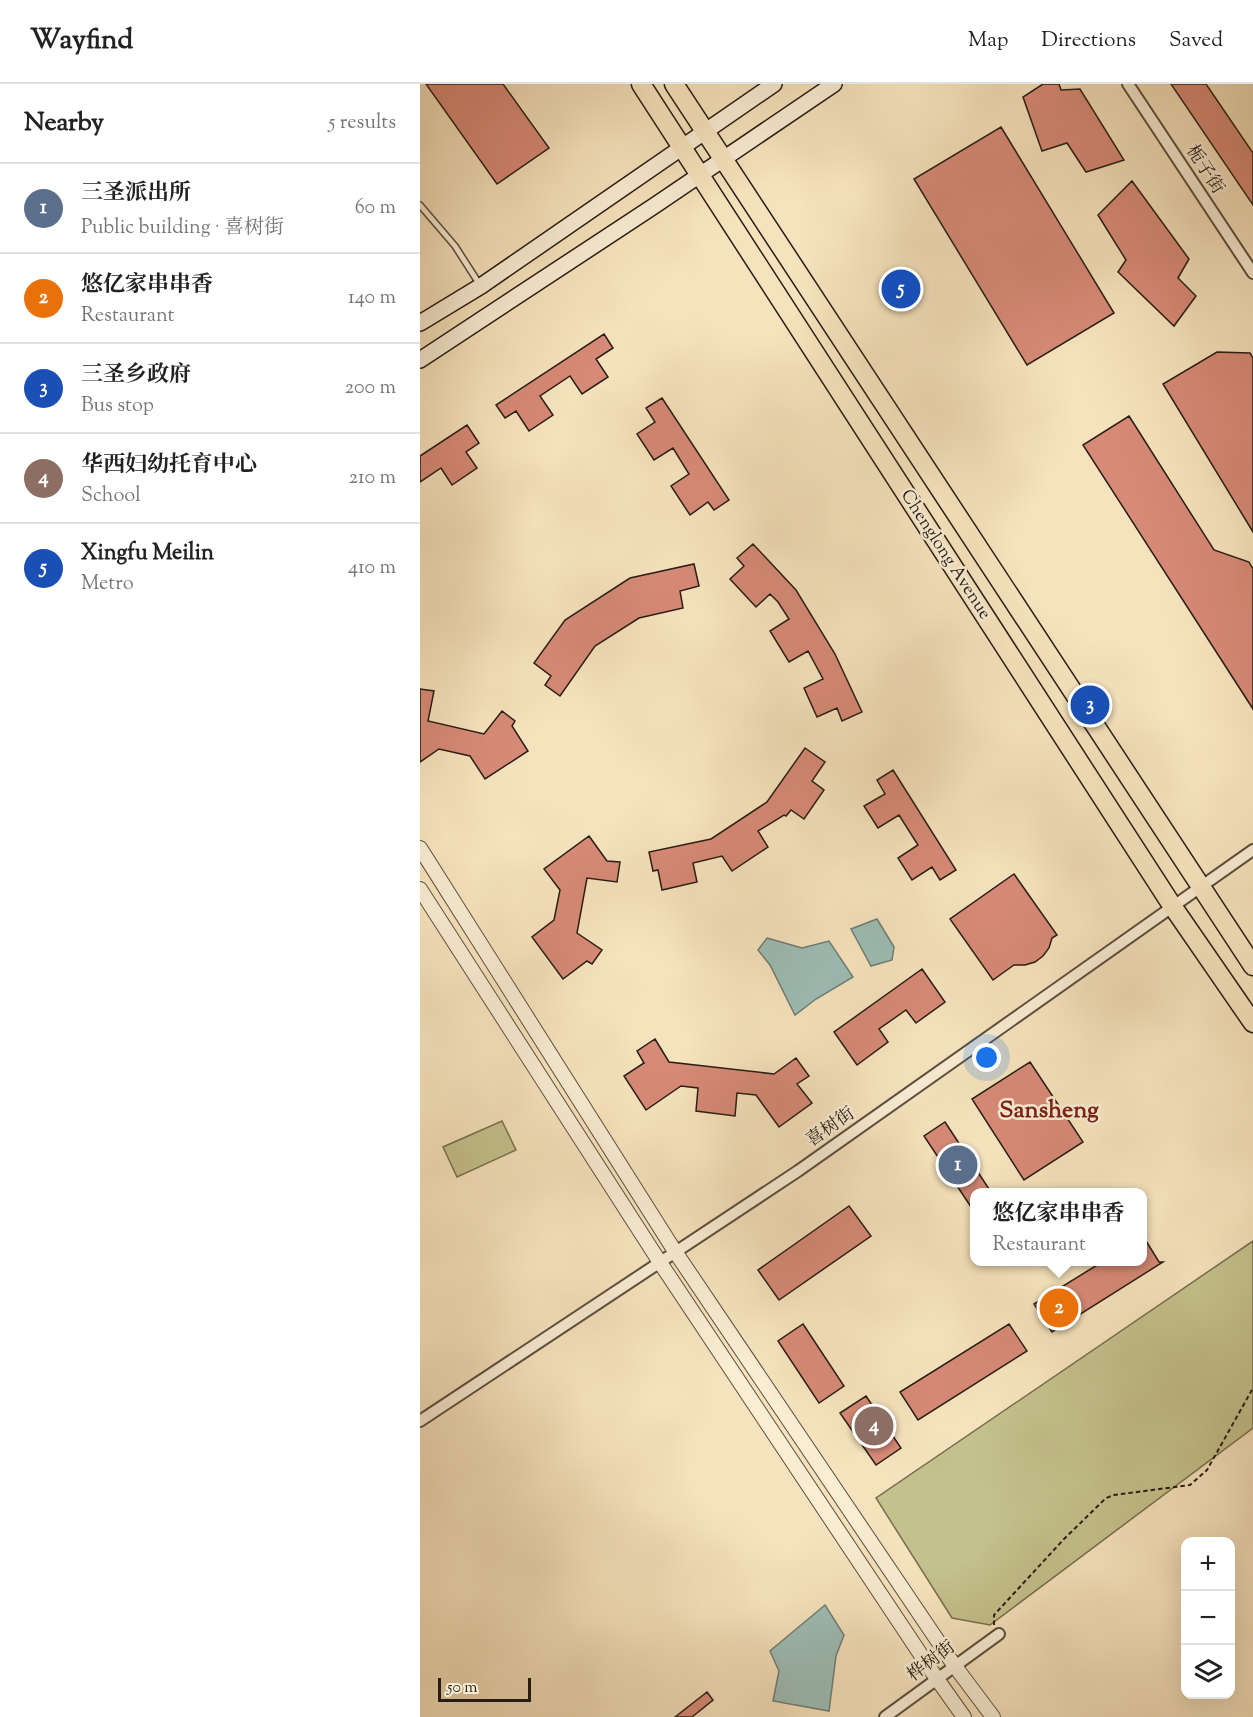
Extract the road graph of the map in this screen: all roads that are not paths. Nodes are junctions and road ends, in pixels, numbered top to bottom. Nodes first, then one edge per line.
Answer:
1 (641, 84) edge
2 (674, 84) edge
3 (774, 84) edge
4 (834, 84) edge
5 (1128, 84) edge
6 (704, 131) junction
7 (681, 146) junction
8 (723, 158) junction
9 (700, 176) junction
10 (420, 204) edge
11 (1253, 273) edge
12 (481, 286) junction
13 (420, 323) edge
14 (420, 360) edge
15 (420, 848) edge
16 (1253, 850) edge
17 (1200, 888) junction
18 (420, 889) edge
19 (1173, 907) junction
20 (1253, 966) edge
21 (1253, 1023) edge
22 (676, 1253) junction
23 (661, 1264) junction
24 (420, 1421) edge
25 (996, 1636) road end
26 (954, 1665) junction
27 (937, 1679) junction
28 (885, 1717) edge
29 (964, 1717) edge
30 (993, 1717) edge

1 - 7 highway, Chenglong Avenue
2 - 6 highway, Chenglong Avenue
3 - 6 main road
4 - 8 main road
5 - 11 street, 栀子街
6 - 7 main road
6 - 8 highway, Chenglong Avenue
7 - 9 highway, Chenglong Avenue
7 - 12 main road
8 - 9 main road
8 - 17 highway, Chenglong Avenue
9 - 14 main road
9 - 19 highway, Chenglong Avenue
10 - 12 lane
12 - 13 main road
15 - 22 street
16 - 17 street, 喜树街
17 - 19 street, 喜树街
17 - 20 highway, Chenglong Avenue
18 - 23 street
19 - 21 highway, Chenglong Avenue
19 - 22 street, 喜树街
22 - 23 street, 喜树街
22 - 26 street
23 - 24 street, 喜树街
23 - 27 street
25 - 26 street, 桦树街
26 - 27 street, 桦树街
26 - 30 street
27 - 28 street, 桦树街
27 - 29 street

